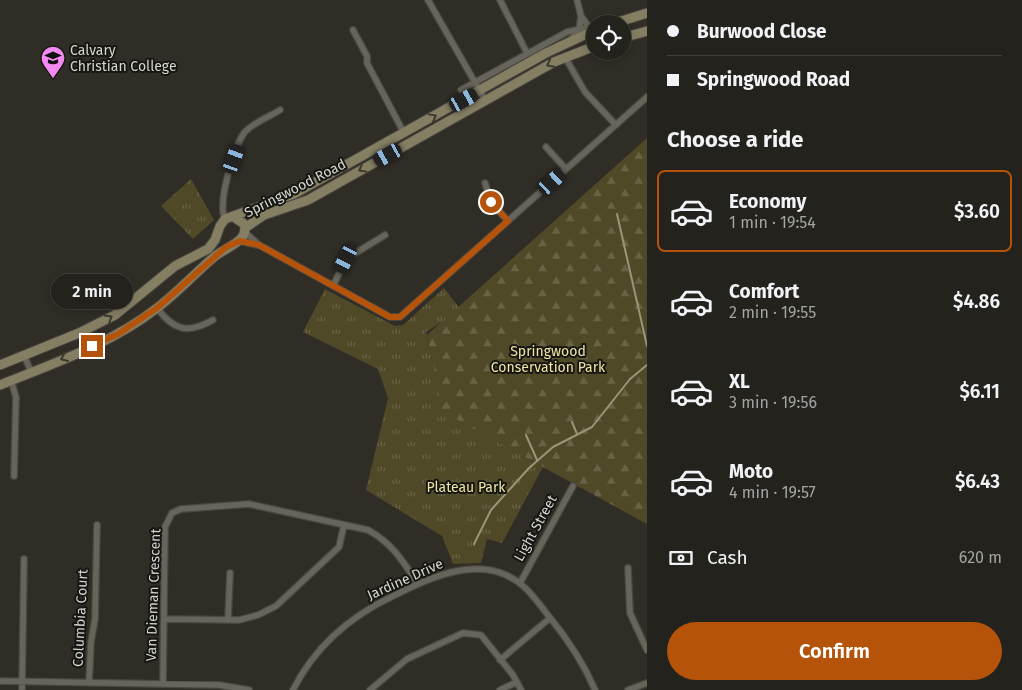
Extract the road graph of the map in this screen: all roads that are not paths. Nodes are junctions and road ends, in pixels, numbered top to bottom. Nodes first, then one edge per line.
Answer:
1 (428, 0) edge
2 (500, 0) edge
3 (577, 0) edge
4 (647, 13) edge
5 (581, 16) junction
6 (631, 18) edge
7 (586, 21) edge
8 (580, 28) junction
9 (586, 28) edge
10 (353, 30) dead end
11 (647, 31) edge
12 (586, 32) edge
13 (631, 35) edge
14 (566, 43) junction
15 (586, 49) edge
16 (528, 53) junction
17 (565, 57) junction
18 (477, 87) junction
19 (460, 90) dead end
20 (647, 97) edge
21 (485, 100) junction
22 (280, 110) dead end
23 (616, 125) junction
24 (404, 133) junction
25 (546, 146) dead end
26 (566, 169) junction
27 (485, 183) dead end
28 (229, 218) junction
29 (508, 221) junction
30 (219, 230) junction
31 (245, 230) junction
32 (385, 235) dead end
33 (237, 242) junction
34 (259, 245) junction
35 (333, 286) junction
36 (157, 308) junction
37 (213, 320) dead end
38 (24, 355) junction
39 (0, 365) edge
40 (31, 372) junction
41 (11, 380) junction
42 (0, 385) edge
43 (14, 476) dead end
44 (573, 486) dead end
45 (97, 525) dead end
46 (344, 525) junction
47 (24, 559) dead end
48 (628, 568) dead end
49 (230, 572) dead end
50 (520, 583) junction
51 (418, 584) junction
52 (550, 618) junction
53 (164, 619) junction
54 (228, 619) junction
55 (647, 650) edge
56 (500, 660) junction
57 (0, 681) edge
58 (22, 682) junction
59 (517, 682) junction
60 (89, 683) junction
61 (647, 683) edge
62 (163, 684) junction
63 (22, 690) edge
64 (249, 690) edge
65 (293, 690) edge
66 (370, 690) edge
67 (500, 690) edge
68 (521, 690) edge
69 (595, 690) edge
70 (628, 690) edge

1 - 18 street
2 - 16 street
3 - 5 street
4 - 6 main road
5 - 7 street
5 - 8 street
8 - 9 street, Springwood Road
8 - 14 street
8 - 16 street, Springwood Road
10 - 24 street
11 - 13 main road
12 - 14 main road, Springwood Road
14 - 18 main road, Springwood Road
15 - 17 main road, Springwood Road
16 - 18 street, Springwood Road
17 -> 21 main road, Springwood Road
17 - 23 street
18 - 19 street, Springwood Road
18 - 21 street
24 -> 18 main road, Springwood Road
20 - 23 street
21 -> 31 main road, Springwood Road
22 - 28 street
23 - 26 street
24 - 28 main road, Springwood Road
25 - 26 street
26 - 29 street
27 - 29 street
28 - 30 main road
28 - 31 main road
29 - 35 street
30 - 33 main road
38 -> 30 main road
31 - 33 main road
31 - 34 street
32 - 35 street
33 - 34 street
33 - 36 main road
34 - 35 street
36 - 37 street
36 -> 40 main road
38 - 39 main road
38 - 40 street
40 - 41 main road
41 - 42 main road
41 - 43 street
44 - 50 street, Light Street
45 - 60 street, Columbia Court
46 - 51 street, Van Dieman Crescent
46 - 53 street, Van Dieman Crescent
46 - 54 street
47 - 58 street
48 - 55 street
49 - 54 street
50 - 51 street, Jardine Drive
50 - 52 street, Jardine Drive
51 - 65 street, Jardine Drive
52 - 56 street
52 - 69 street, Jardine Drive
53 - 54 street
53 - 62 street, Van Dieman Crescent
56 - 59 street
56 - 66 street
57 - 58 street
58 - 60 street
58 - 63 street
59 - 67 street
59 - 68 street
60 - 62 street
61 - 70 street
62 - 64 street

